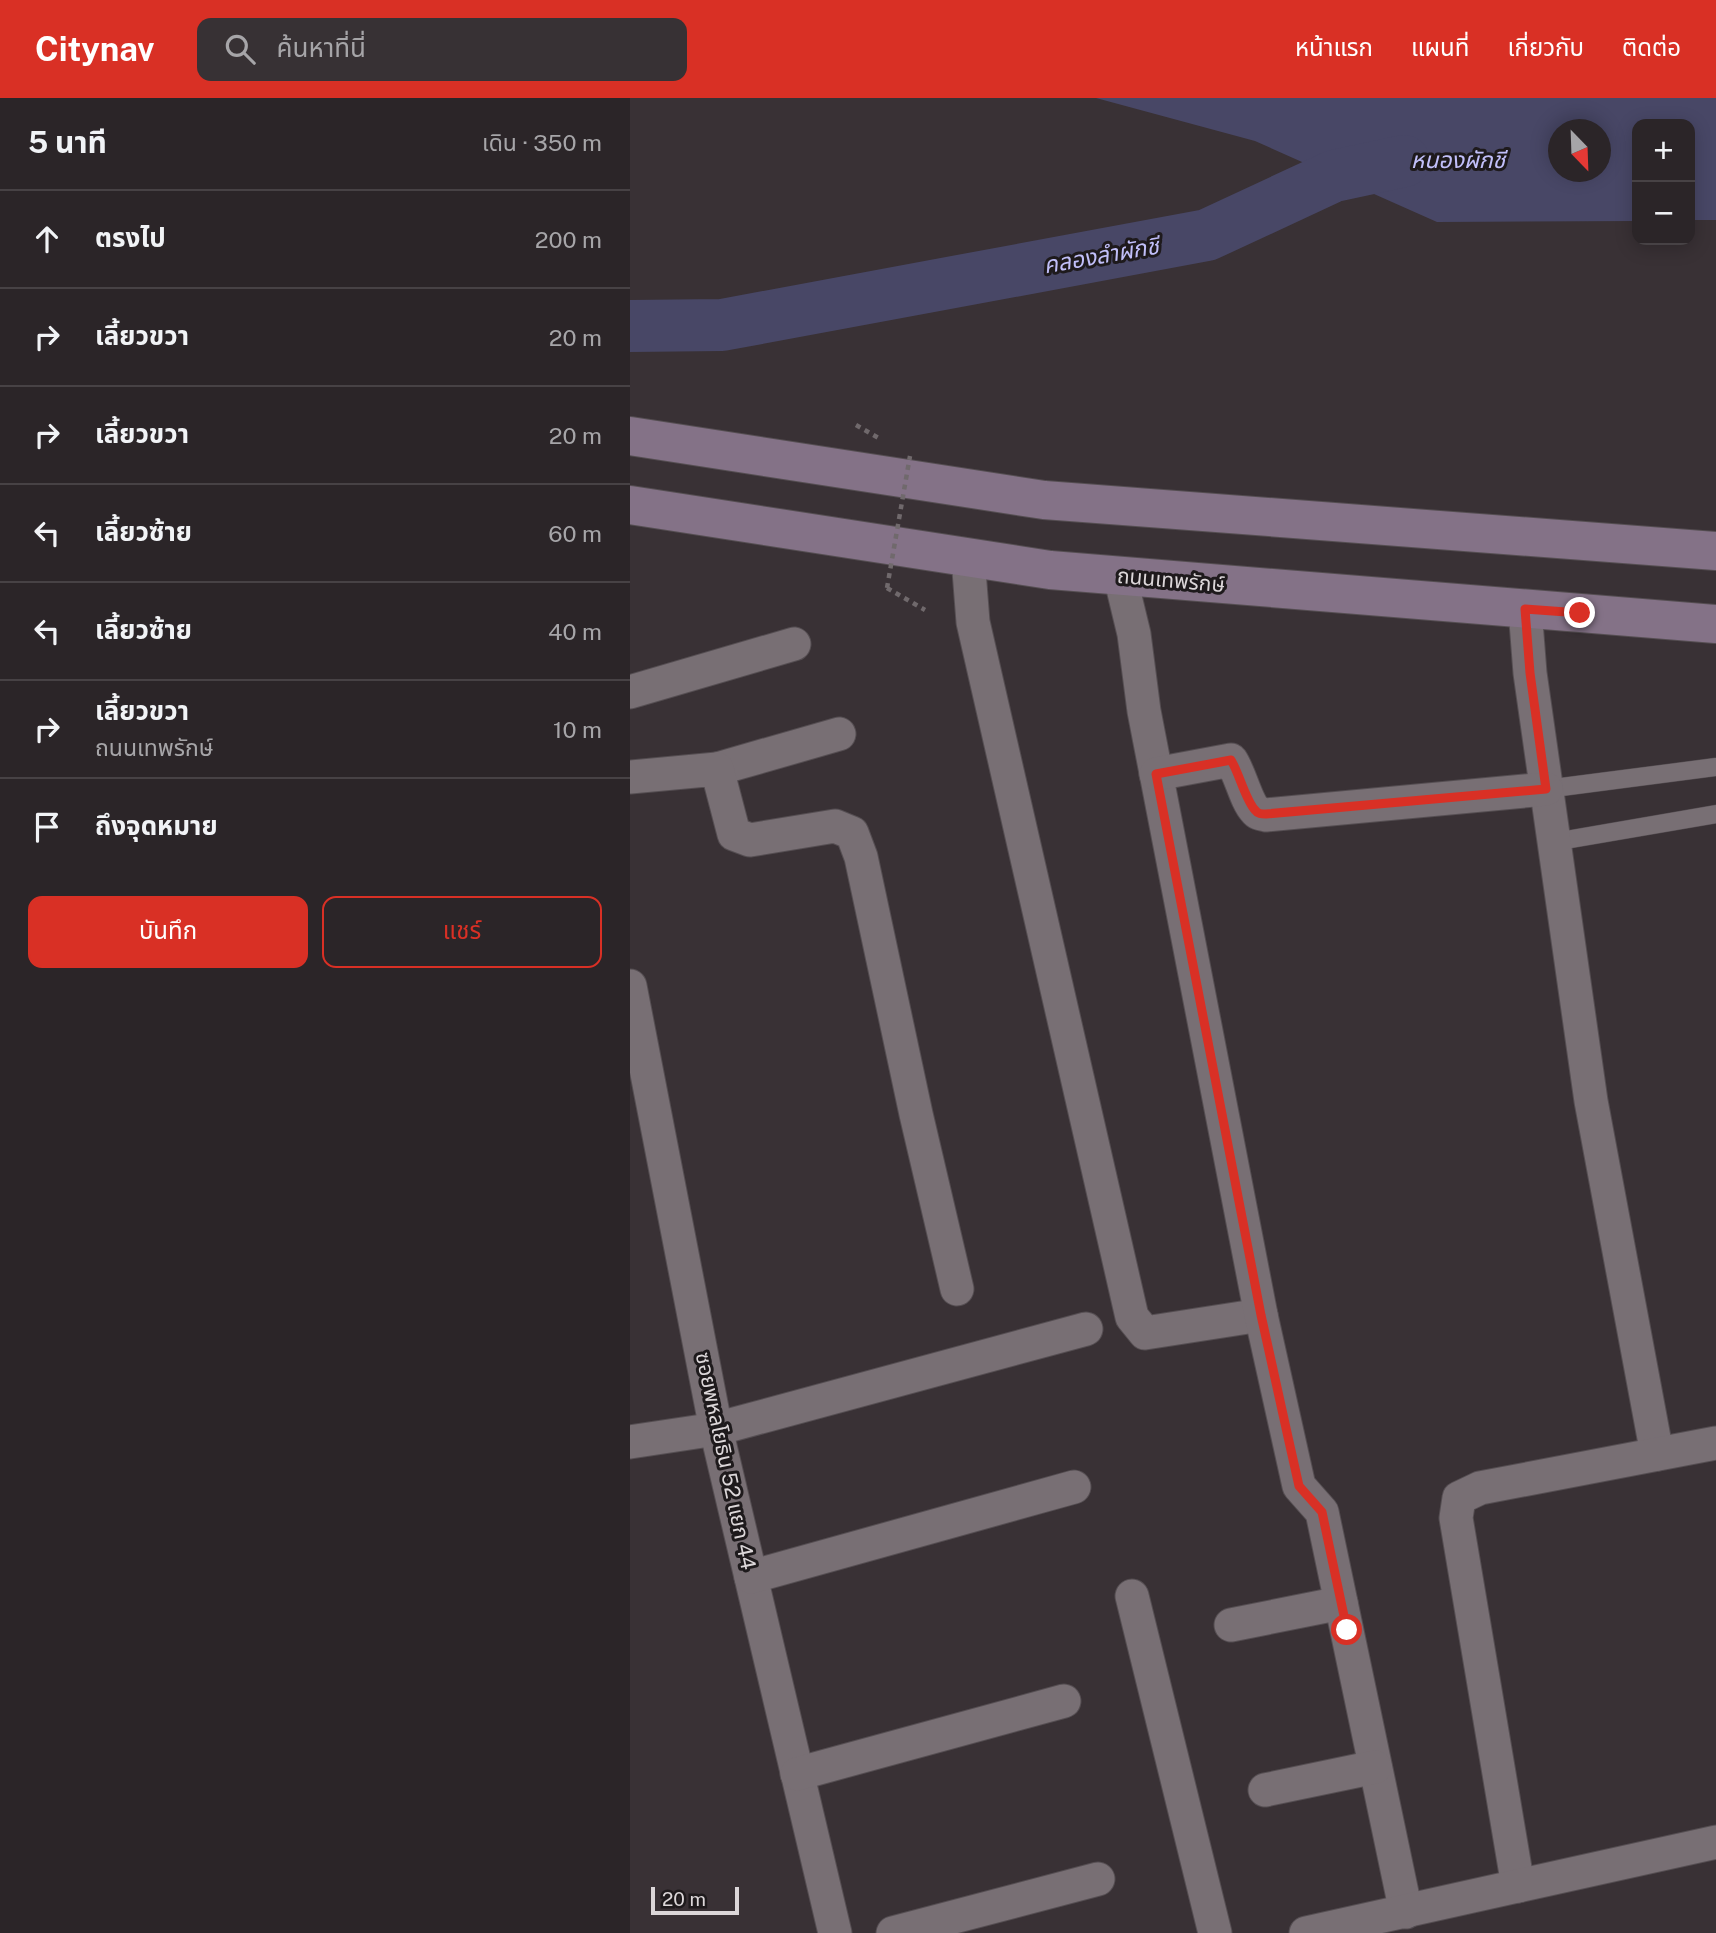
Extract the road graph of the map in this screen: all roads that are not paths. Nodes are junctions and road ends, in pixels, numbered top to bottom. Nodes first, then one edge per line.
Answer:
1 (630, 436) edge
2 (630, 505) edge
3 (1716, 551) edge
4 (968, 558) junction
5 (1120, 576) junction
6 (1525, 609) junction
7 (1716, 624) edge
8 (794, 645) dead end
9 (630, 692) edge
10 (839, 734) dead end
11 (1716, 767) edge
12 (717, 769) junction
13 (1156, 774) junction
14 (630, 777) edge
15 (1546, 789) junction
16 (1716, 814) edge
17 (1554, 842) junction
18 (630, 986) edge
19 (957, 1289) dead end
20 (1261, 1315) junction
21 (1086, 1329) dead end
22 (716, 1430) junction
23 (630, 1442) edge
24 (1716, 1443) edge
25 (1657, 1454) junction
26 (1074, 1487) dead end
27 (751, 1577) junction
28 (1132, 1596) dead end
29 (1341, 1603) junction
30 (1231, 1625) dead end
31 (1064, 1701) dead end
32 (1375, 1767) junction
33 (797, 1774) junction
34 (1265, 1790) dead end
35 (1716, 1842) edge
36 (1098, 1879) dead end
37 (1518, 1886) junction
38 (1406, 1912) junction
39 (835, 1933) edge
40 (893, 1933) edge
41 (1215, 1933) edge
42 (1306, 1933) edge

1 - 3 main road
2 - 4 main road, ถนนเทพรักษ์
4 - 5 main road, ถนนเทพรักษ์
4 - 20 street
5 - 6 main road, ถนนเทพรักษ์
5 - 13 street
6 - 7 main road, ถนนเทพรักษ์
6 - 15 street
8 - 9 street
10 - 12 street
11 - 15 lane
12 - 14 street
12 - 19 street
13 - 15 street
13 - 20 street
15 - 17 street
16 - 17 lane
17 - 25 street
18 - 22 street, ซอยพหลโยธิน 52 แยก 44
20 - 29 street
21 - 22 street
22 - 23 street
22 - 27 street, ซอยพหลโยธิน 52 แยก 44
24 - 25 street
25 - 37 street
26 - 27 street
27 - 33 street, ซอยพหลโยธิน 52 แยก 44
28 - 41 street
29 - 30 street
29 - 32 street
31 - 33 street
32 - 34 street
32 - 38 street
33 - 39 street, ซอยพหลโยธิน 52 แยก 44
35 - 37 street
36 - 40 street
37 - 38 street
38 - 42 street

